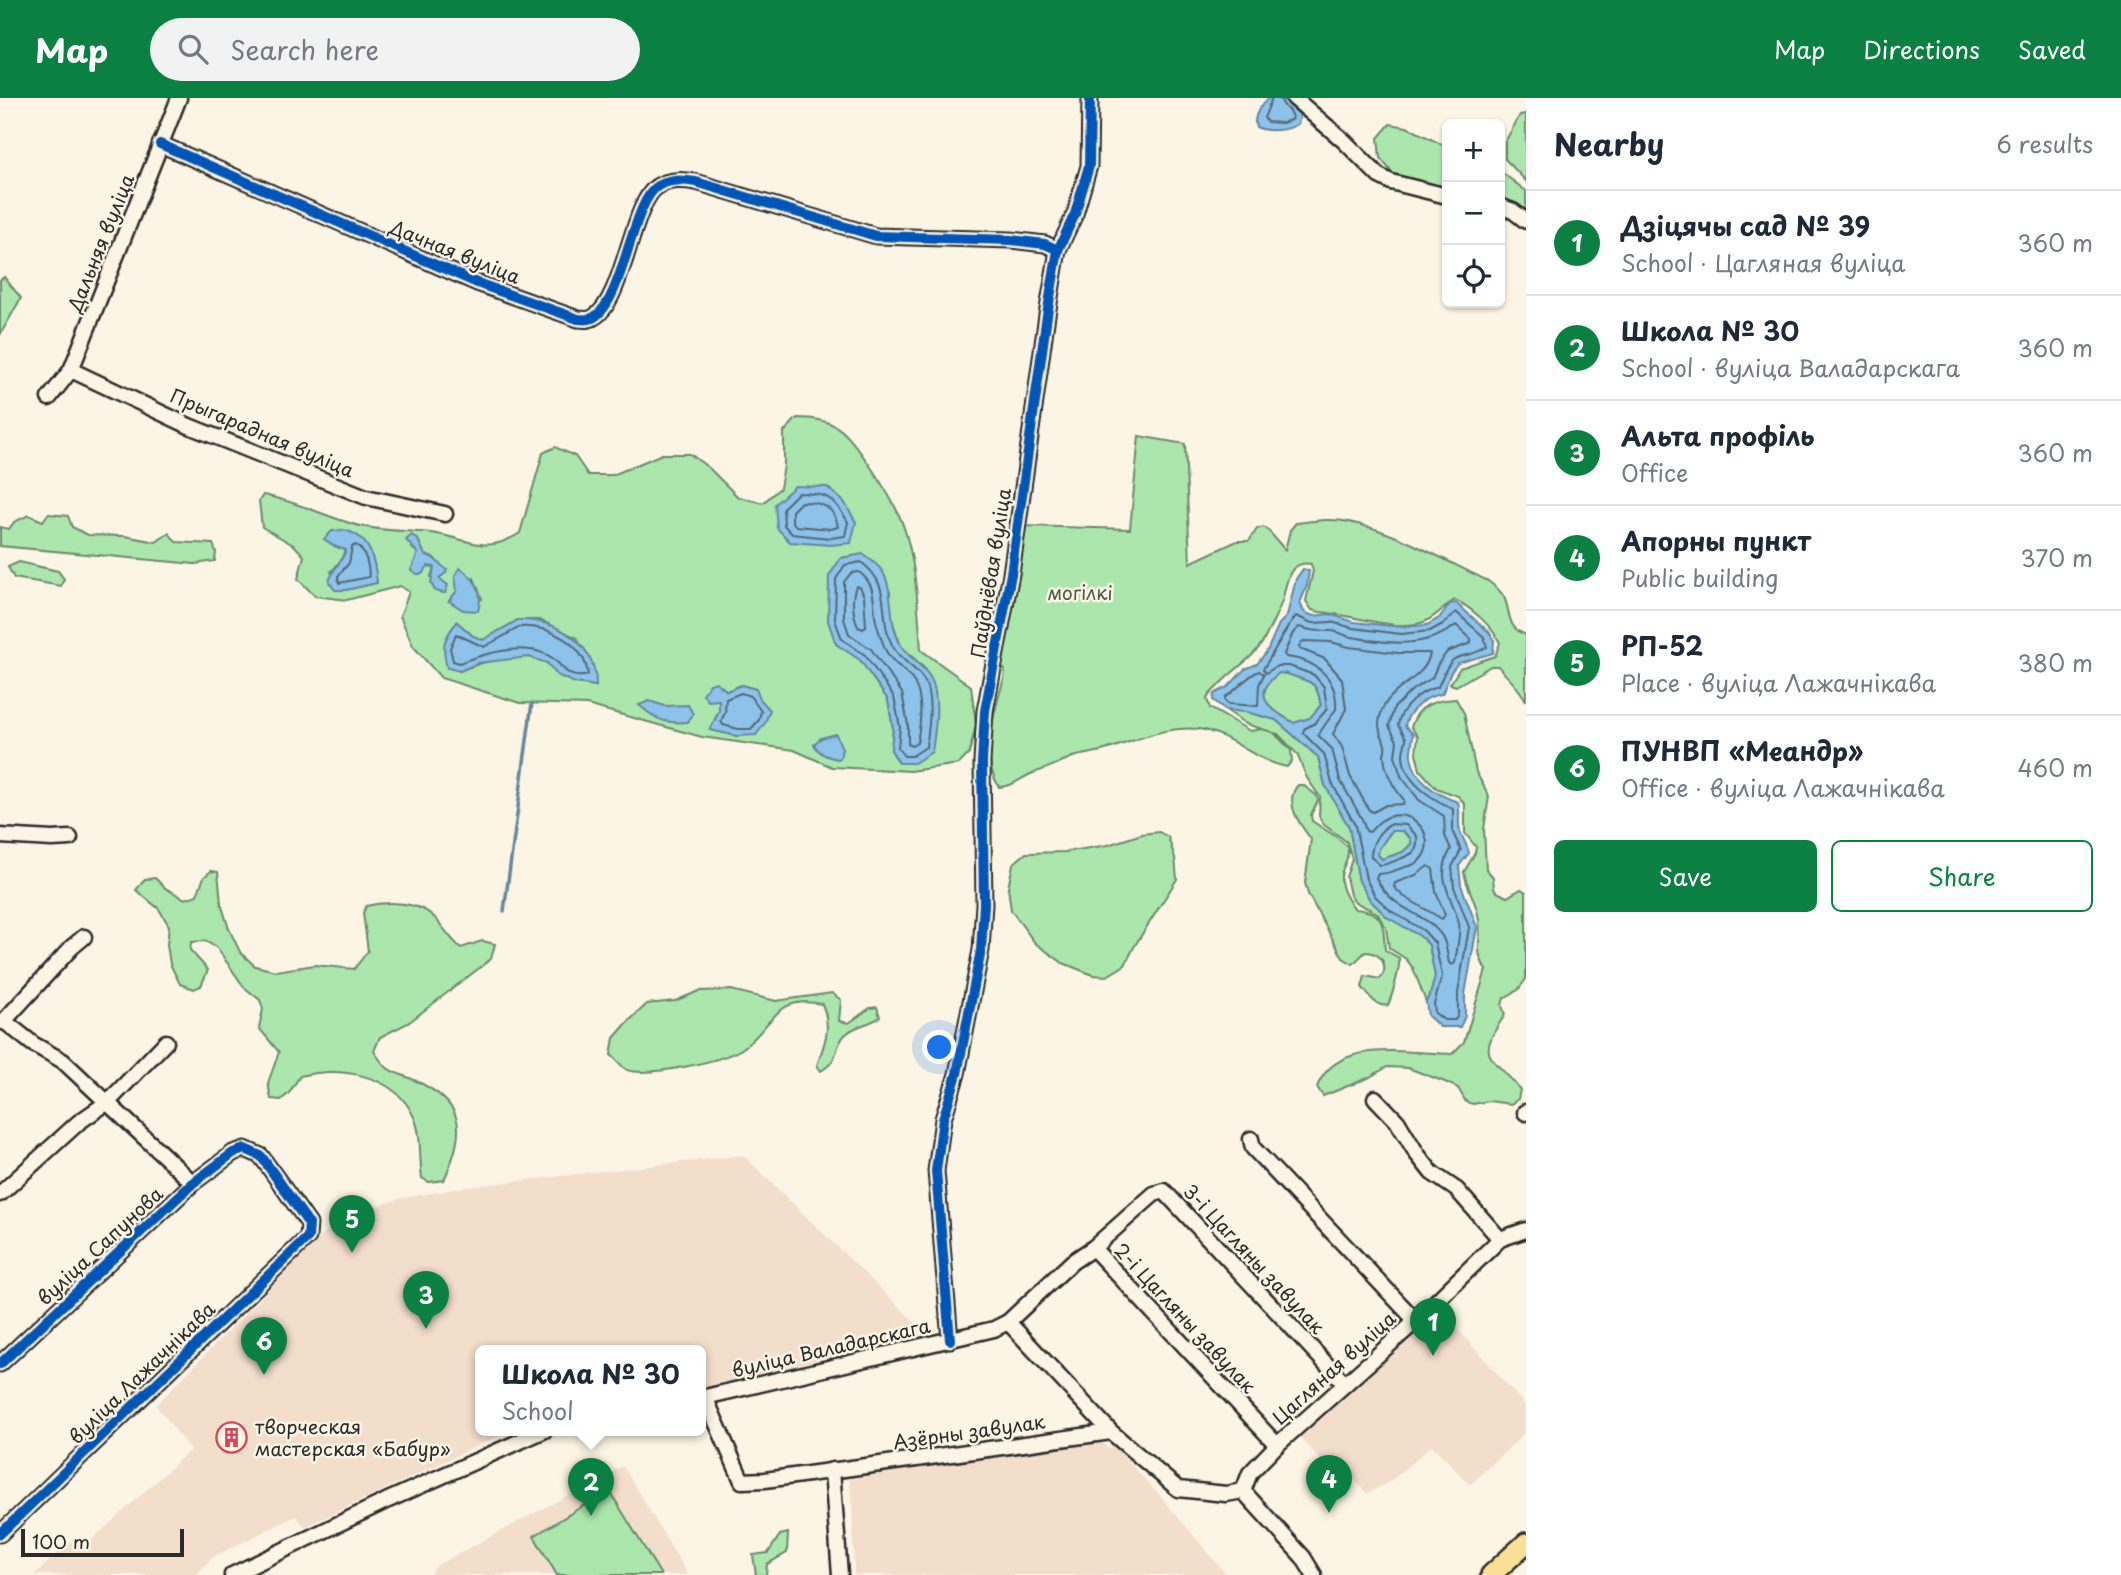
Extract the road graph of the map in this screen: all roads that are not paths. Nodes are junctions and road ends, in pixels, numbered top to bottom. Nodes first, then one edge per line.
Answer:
1 (179, 98) edge
2 (1090, 98) edge
3 (1294, 98) edge
4 (160, 144) junction
5 (1442, 195) edge
6 (1505, 208) edge
7 (1526, 221) edge
8 (1058, 250) junction
9 (71, 370) junction
10 (49, 398) dead end
11 (445, 514) dead end
12 (0, 836) edge
13 (70, 838) dead end
14 (84, 937) dead end
15 (2, 1021) edge
16 (166, 1042) dead end
17 (1375, 1098) dead end
18 (108, 1102) junction
19 (1251, 1139) dead end
20 (192, 1183) junction
21 (0, 1194) edge
22 (1526, 1230) edge
23 (308, 1237) joint
24 (1500, 1239) junction
25 (1093, 1248) junction
26 (1416, 1321) junction
27 (1008, 1322) junction
28 (950, 1340) junction
29 (0, 1364) edge
30 (1345, 1384) junction
31 (706, 1397) edge
32 (706, 1404) edge
33 (1111, 1433) junction
34 (532, 1436) edge
35 (1277, 1445) junction
36 (832, 1470) junction
37 (1243, 1491) junction
38 (0, 1534) edge
39 (1526, 1543) edge
40 (232, 1575) edge
41 (840, 1575) edge
42 (1314, 1575) edge
43 (1492, 1575) edge

1 - 4 street, Дальняя вуліца
2 - 8 street, Паўднёвая вуліца
3 - 5 street
4 - 8 street, Дачная вуліца
4 - 9 street, Дальняя вуліца
6 - 7 street
8 - 28 street, Паўднёвая вуліца
9 - 10 street, Дальняя вуліца
9 - 11 street, Прыгарадная вуліца
12 - 13 street
14 - 15 street
15 - 18 street
16 - 18 street
17 - 24 street
18 - 20 street
18 - 21 street
19 - 26 street
20 - 23 street, вуліца Сапунова
20 - 29 street, вуліца Сапунова
22 - 24 street, Цагляная вуліца
23 - 38 street, вуліца Лажачнікава
24 - 26 street, Цагляная вуліца
25 - 27 street
25 - 30 street, 3-і Цагляны завулак
25 - 35 street, 2-і Цагляны завулак
26 - 30 street, Цагляная вуліца
27 - 28 street, вуліца Валадарскага
27 - 33 street
28 - 31 street, вуліца Валадарскага
30 - 35 street, Цагляная вуліца
32 - 36 street, Азёрны завулак
33 - 36 street, Азёрны завулак
33 - 37 street
34 - 40 street
35 - 37 street, Цагляная вуліца
36 - 41 street
37 - 42 street
39 - 43 main road

